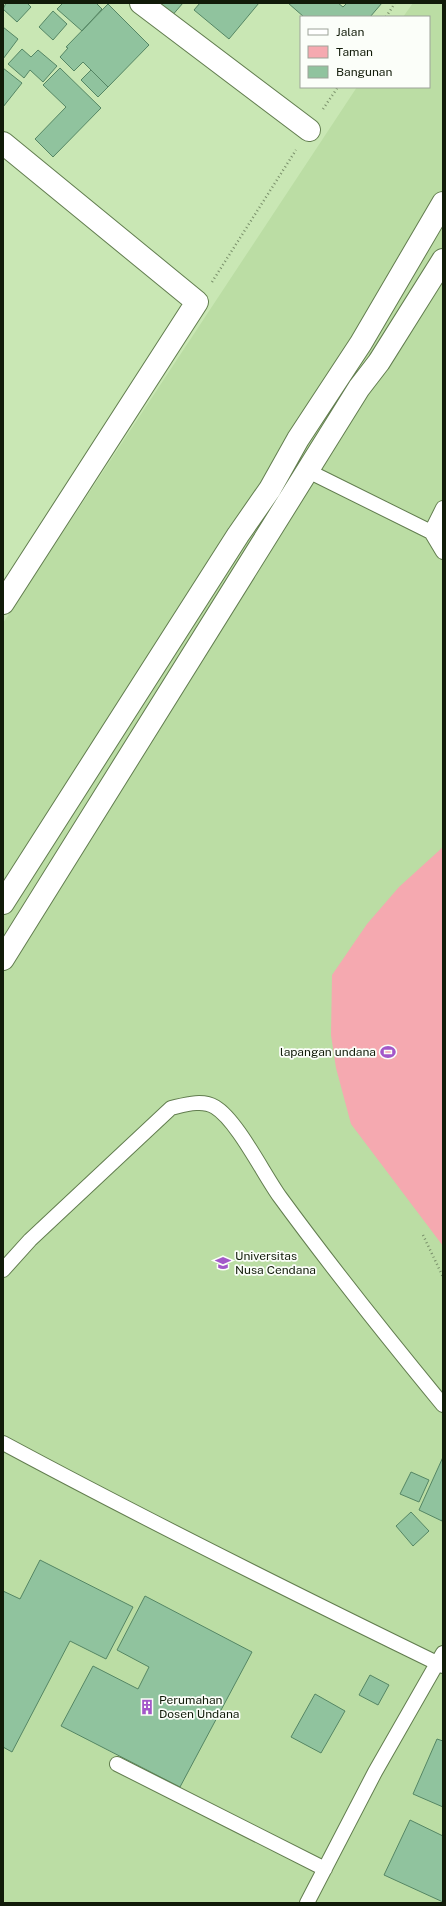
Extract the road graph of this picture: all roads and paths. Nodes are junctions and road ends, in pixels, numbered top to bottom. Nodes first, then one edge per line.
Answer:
1 (141, 3) edge
2 (395, 3) edge
3 (387, 16) edge
4 (337, 88) edge
5 (309, 130) junction
6 (3, 143) edge
7 (443, 203) edge
8 (443, 260) edge
9 (197, 302) junction
10 (298, 439) junction
11 (320, 450) junction
12 (308, 471) junction
13 (443, 508) edge
14 (437, 532) edge
15 (443, 552) edge
16 (3, 603) edge
17 (3, 903) edge
18 (6, 948) edge
19 (423, 1235) dead end
20 (3, 1270) edge
21 (443, 1276) edge
22 (443, 1405) edge
23 (3, 1444) edge
24 (441, 1661) edge
25 (117, 1764) dead end
26 (325, 1869) junction
27 (307, 1903) edge

1 - 5 street
2 - 3 path
4 - 5 path
5 - 9 path
6 - 9 street
7 - 10 street
8 - 11 street
9 - 16 street
10 - 11 street
10 - 17 street
11 - 12 street
12 - 14 lane
12 - 18 street
13 - 14 lane
14 - 15 lane
19 - 21 path
20 - 22 lane
23 - 24 lane
24 - 26 lane
25 - 26 lane
26 - 27 lane

